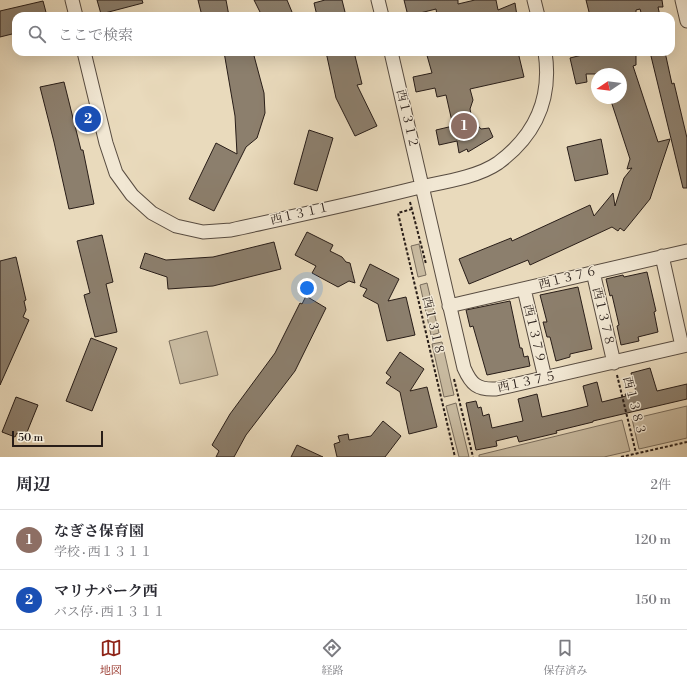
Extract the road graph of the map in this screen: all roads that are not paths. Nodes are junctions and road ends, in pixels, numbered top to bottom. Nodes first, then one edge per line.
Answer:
1 (72, 0) edge
2 (378, 0) edge
3 (534, 0) edge
4 (682, 0) edge
5 (75, 12) edge
6 (381, 12) edge
7 (537, 12) edge
8 (687, 21) edge
9 (85, 56) edge
10 (392, 56) edge
11 (546, 56) edge
12 (423, 187) junction
13 (687, 251) edge
14 (662, 256) junction
15 (593, 272) junction
16 (524, 289) junction
17 (449, 306) junction
18 (685, 345) edge
19 (614, 362) junction
20 (545, 378) junction

1 - 5 street
2 - 6 street
3 - 7 street
4 - 8 street
9 - 12 street, 西１３１１
10 - 12 street, 西１３１２
11 - 12 street, 西１３１１
12 - 17 street, 西１３７５
13 - 14 street, 西１３７６
14 - 15 street, 西１３７６
14 - 18 street
15 - 16 street, 西１３７６
15 - 19 street, 西１３７８
16 - 17 street, 西１３７６
16 - 20 street, 西１３７９
17 - 20 street, 西１３７５
18 - 19 street, 西１３７５
19 - 20 street, 西１３７５

